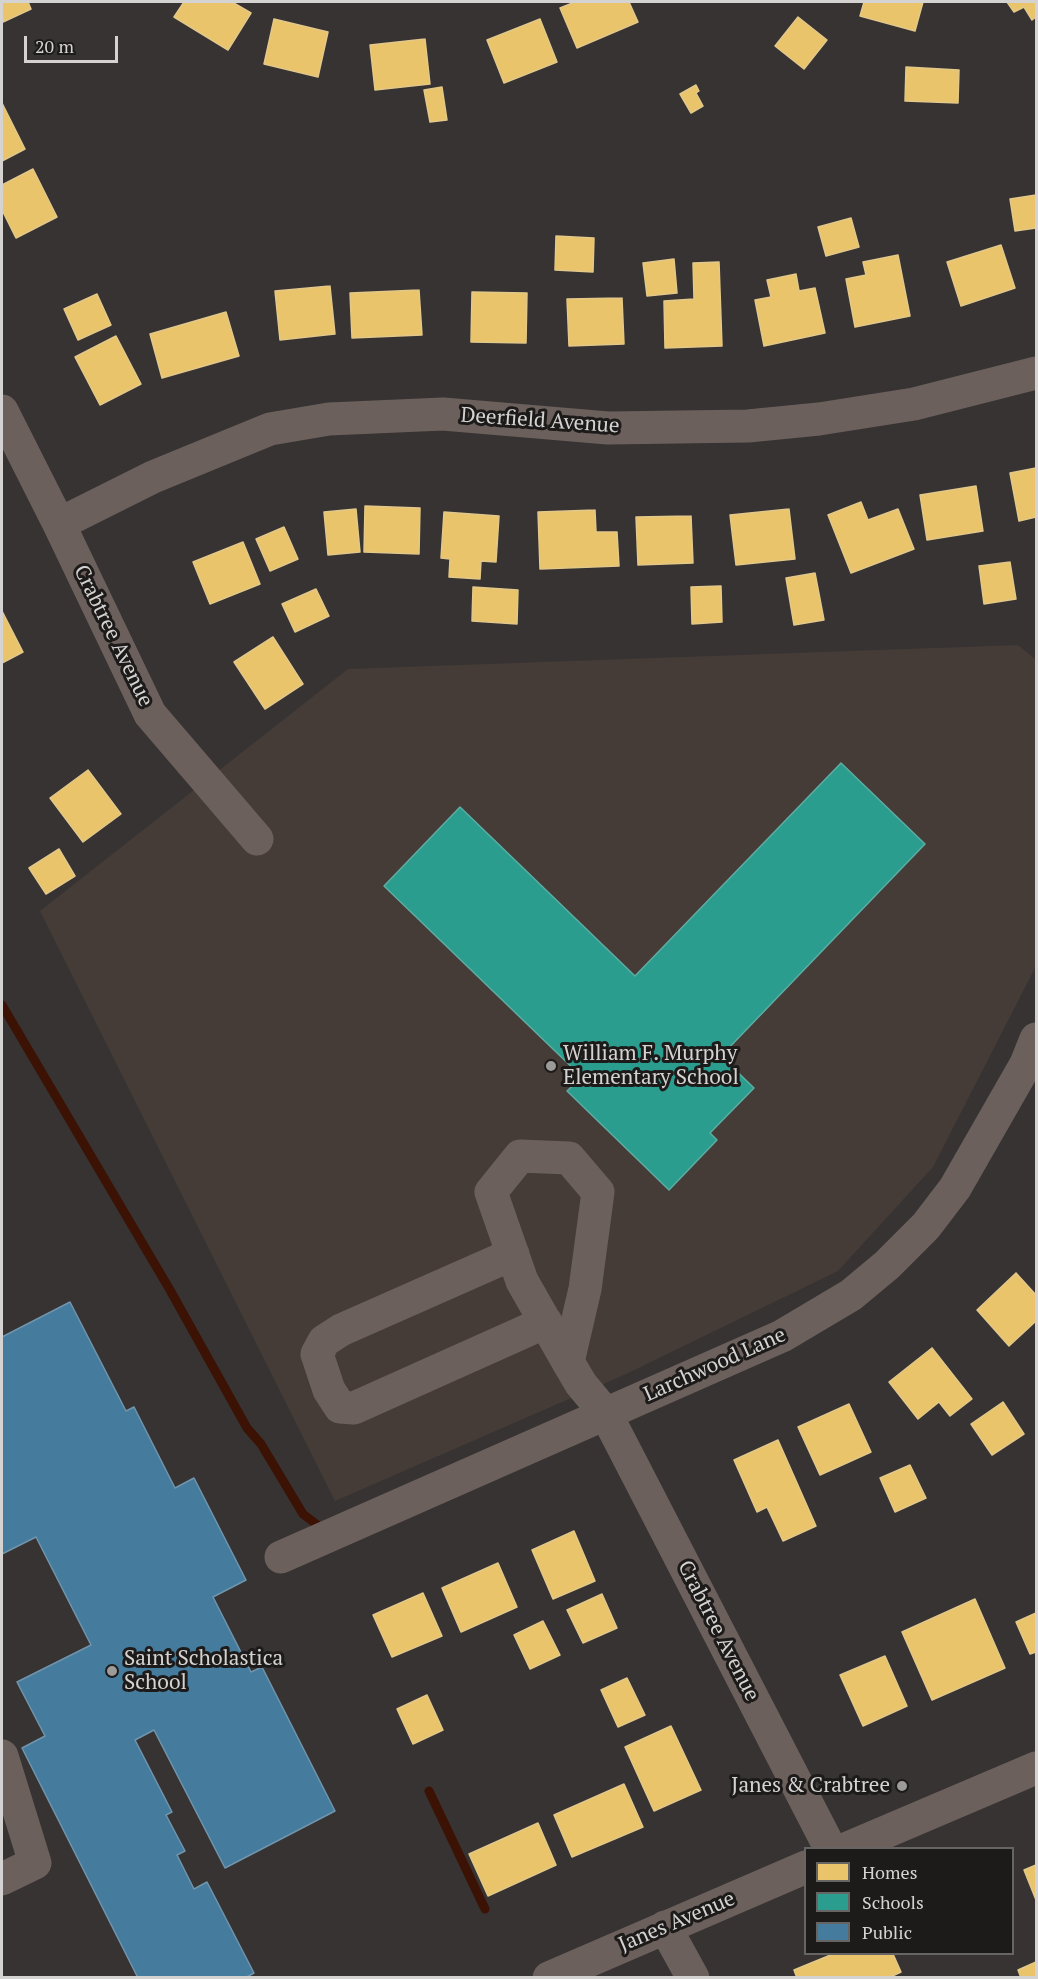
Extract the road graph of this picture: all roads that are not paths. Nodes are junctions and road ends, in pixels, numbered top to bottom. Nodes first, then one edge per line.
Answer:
1 (1036, 373) edge
2 (2, 411) edge
3 (59, 524) junction
4 (257, 840) dead end
5 (1036, 1039) edge
6 (513, 1254) junction
7 (546, 1322) junction
8 (568, 1362) junction
9 (606, 1414) junction
10 (281, 1557) dead end
11 (2, 1756) edge
12 (1036, 1768) edge
13 (829, 1847) edge
14 (850, 1847) edge
15 (804, 1868) edge
16 (2, 1879) edge
17 (665, 1927) junction
18 (549, 1977) edge
19 (693, 1977) edge

1 - 3 street, Deerfield Avenue
2 - 3 street, Crabtree Avenue
3 - 4 street, Crabtree Avenue
5 - 9 street, Larchwood Lane
6 - 7 street, Crabtree Avenue
6 - 7 street
6 - 8 street, Crabtree Avenue
7 - 8 street, Crabtree Avenue
8 - 9 street, Crabtree Avenue
9 - 10 street, Larchwood Lane
9 - 13 street, Crabtree Avenue
11 - 16 street
12 - 14 street
15 - 17 street, Janes Avenue
17 - 18 street, Janes Avenue
17 - 19 street

